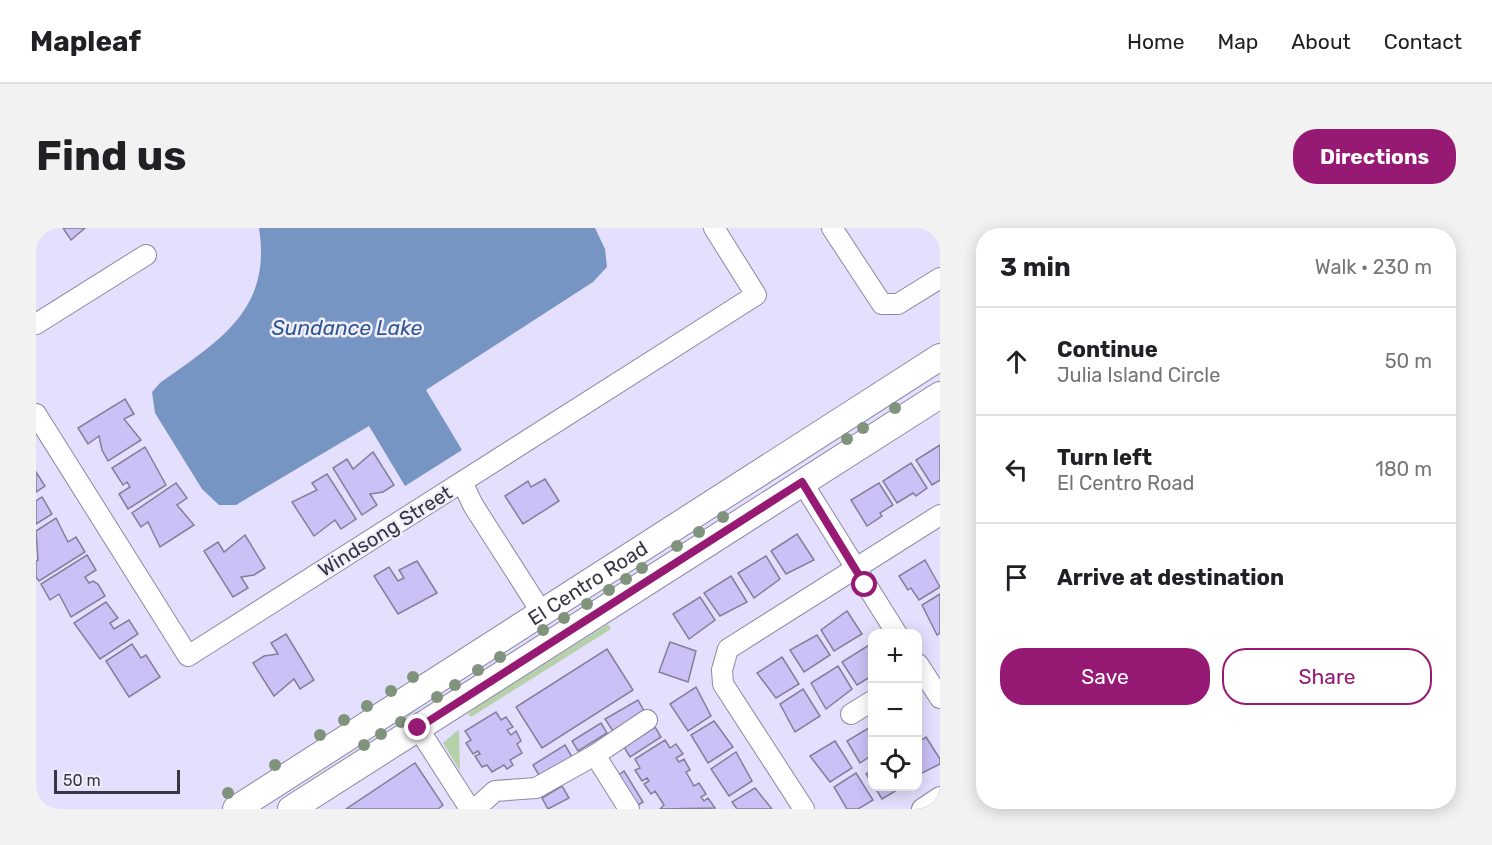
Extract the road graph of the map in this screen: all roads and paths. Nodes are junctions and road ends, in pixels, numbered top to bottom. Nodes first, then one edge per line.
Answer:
1 (714, 228) edge
2 (832, 228) edge
3 (146, 255) dead end
4 (940, 278) edge
5 (36, 324) edge
6 (940, 357) edge
7 (940, 395) edge
8 (36, 414) edge
9 (462, 482) junction
10 (802, 482) junction
11 (940, 515) edge
12 (854, 567) junction
13 (542, 613) junction
14 (894, 629) edge
15 (922, 673) edge
16 (940, 698) edge
17 (868, 704) edge
18 (851, 714) dead end
19 (647, 720) dead end
20 (418, 728) junction
21 (595, 755) junction
22 (940, 797) edge
23 (236, 809) edge
24 (291, 809) edge
25 (470, 809) edge
26 (475, 809) edge
27 (629, 809) edge
28 (804, 809) edge
29 (922, 809) edge

1 - 9 street, Windsong Street
2 - 4 street
3 - 5 street
6 - 13 main road, El Centro Road
7 - 10 main road, El Centro Road
8 - 9 street, Windsong Street
9 - 13 street
10 - 12 street
10 - 20 main road, El Centro Road
11 - 12 street
12 - 14 street
12 - 28 street
13 - 23 main road, El Centro Road
15 - 16 street
17 - 18 street
19 - 21 street
20 - 24 main road, El Centro Road
20 - 25 street
21 - 26 street
21 - 27 street
22 - 29 street

